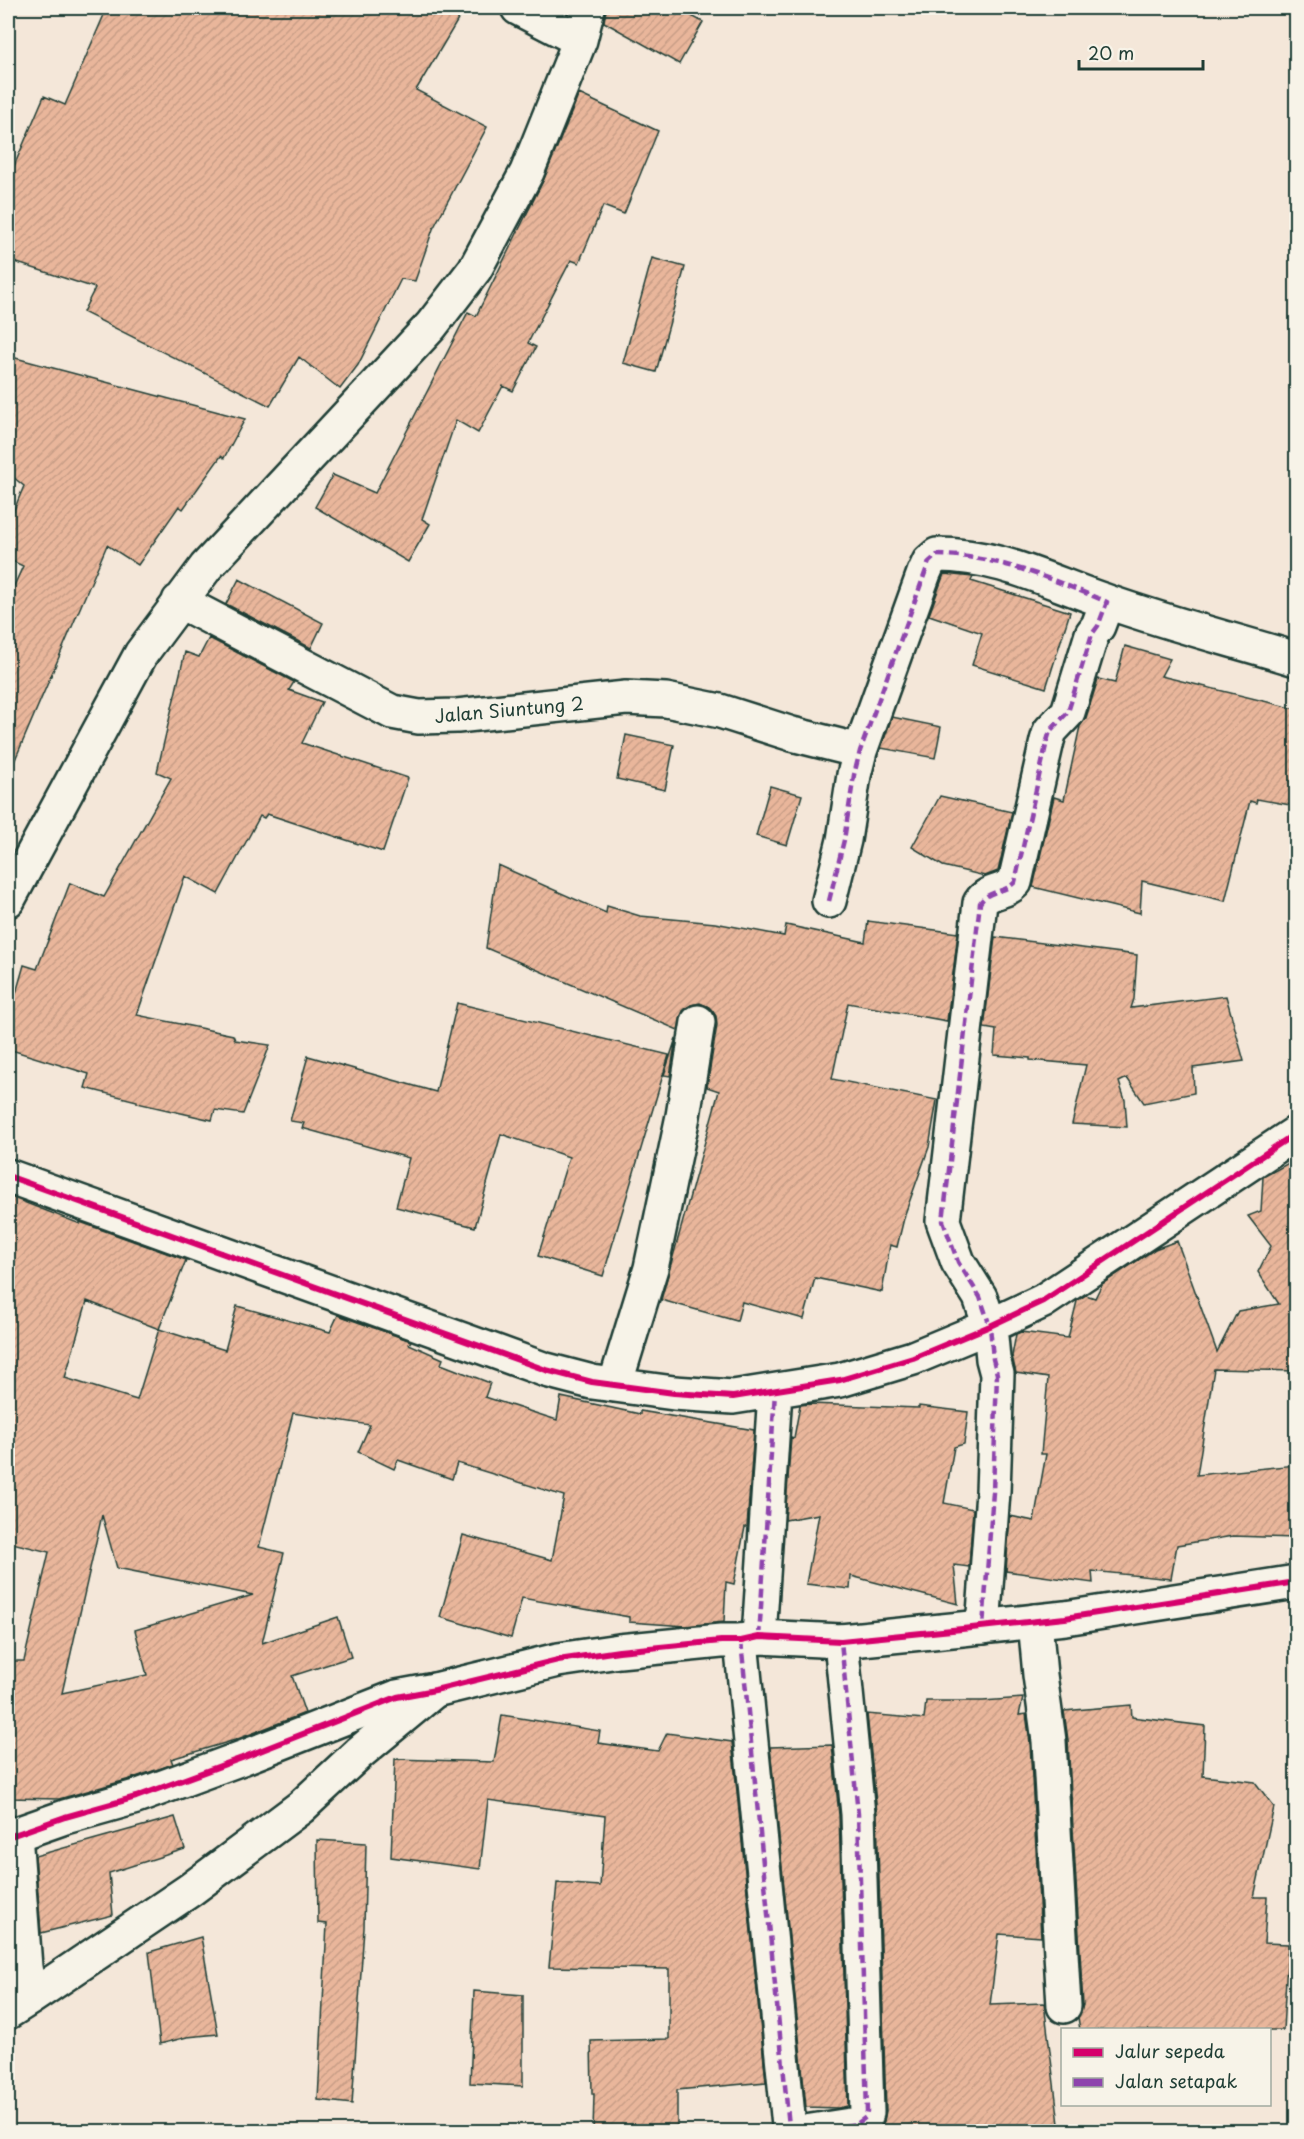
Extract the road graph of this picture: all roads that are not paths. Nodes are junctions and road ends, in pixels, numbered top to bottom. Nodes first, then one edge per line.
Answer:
1 (518, 8) edge
2 (588, 8) edge
3 (580, 40) junction
4 (179, 601) junction
5 (1107, 602) junction
6 (1296, 659) edge
7 (860, 751) junction
8 (8, 900) edge
9 (829, 901) dead end
10 (698, 1022) dead end
11 (1296, 1133) edge
12 (8, 1176) edge
13 (985, 1311) junction
14 (618, 1377) junction
15 (776, 1392) junction
16 (1296, 1582) edge
17 (983, 1627) junction
18 (750, 1639) junction
19 (1038, 1646) junction
20 (842, 1652) junction
21 (435, 1690) junction
22 (11, 1835) edge
23 (19, 2005) edge
24 (1064, 2006) dead end
25 (799, 2132) edge
26 (805, 2132) edge

1 - 3 street
2 - 3 street
3 - 4 street
4 - 7 street, Jalan Siuntung 2
4 - 8 street
5 - 6 street
5 - 7 street
5 - 13 street
7 - 9 street
10 - 14 street
11 - 13 street
12 - 14 street
13 - 15 street
13 - 17 street
14 - 15 street
15 - 18 street
16 - 19 street
17 - 19 street
17 - 20 street
18 - 20 street
18 - 21 street
18 - 25 street
19 - 24 street
20 - 26 street
21 - 22 street
21 - 23 street
22 - 23 street

